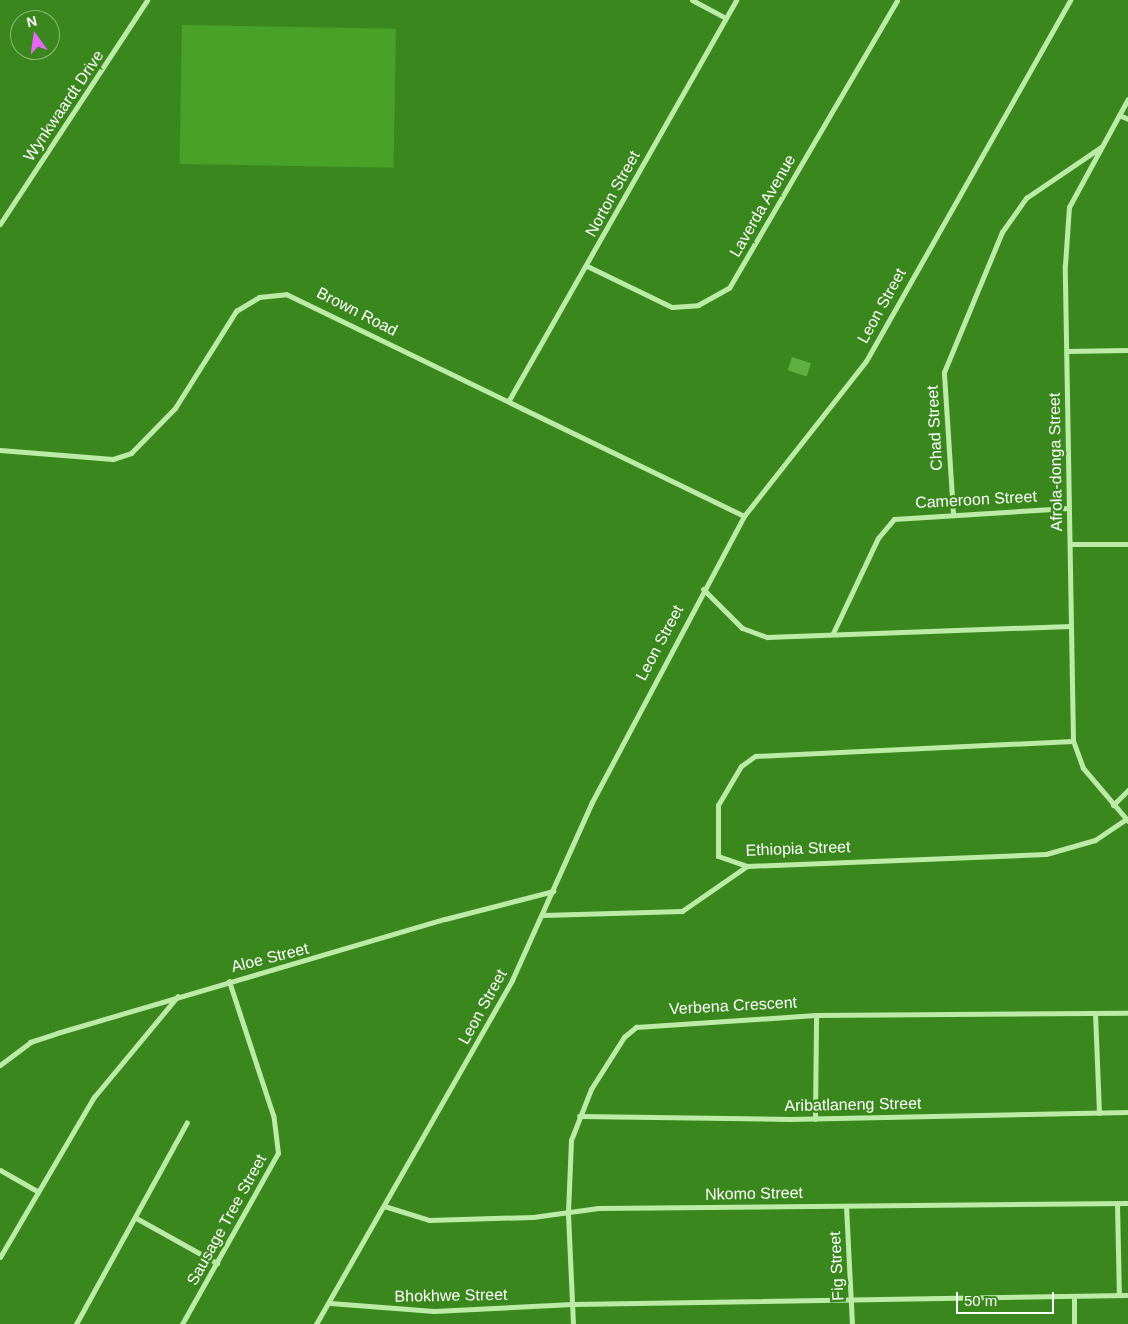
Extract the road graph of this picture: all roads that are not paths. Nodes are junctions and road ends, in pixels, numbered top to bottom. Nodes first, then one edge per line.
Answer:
1 (147, 0) edge
2 (692, 0) edge
3 (736, 0) edge
4 (896, 0) edge
5 (1070, 0) edge
6 (726, 18) junction
7 (1128, 99) edge
8 (1119, 115) junction
9 (1128, 119) edge
10 (1102, 146) junction
11 (2, 216) edge
12 (0, 224) edge
13 (587, 266) junction
14 (1128, 350) edge
15 (1066, 351) junction
16 (509, 400) junction
17 (0, 450) edge
18 (1069, 508) junction
19 (952, 513) junction
20 (744, 516) junction
21 (1070, 544) junction
22 (1128, 544) edge
23 (703, 589) junction
24 (1070, 626) junction
25 (833, 633) junction
26 (1073, 740) junction
27 (1128, 790) edge
28 (1114, 805) junction
29 (1127, 820) edge
30 (747, 866) junction
31 (553, 891) junction
32 (543, 915) junction
33 (228, 981) junction
34 (178, 995) junction
35 (1095, 1013) junction
36 (1128, 1013) edge
37 (816, 1015) junction
38 (0, 1065) edge
39 (1128, 1112) edge
40 (1099, 1114) junction
41 (579, 1116) junction
42 (816, 1119) junction
43 (187, 1122) dead end
44 (0, 1170) edge
45 (37, 1191) junction
46 (1118, 1203) junction
47 (1128, 1203) edge
48 (384, 1206) junction
49 (846, 1206) junction
50 (568, 1212) junction
51 (136, 1218) junction
52 (0, 1257) edge
53 (217, 1263) junction
54 (1120, 1295) junction
55 (1128, 1295) edge
56 (1074, 1297) junction
57 (851, 1301) junction
58 (330, 1303) junction
59 (572, 1304) junction
60 (76, 1324) edge
61 (182, 1324) edge
62 (316, 1324) edge
63 (573, 1324) edge
64 (852, 1324) edge
65 (1074, 1324) edge

1 - 11 street, Wynkwaardt Drive
2 - 6 street
3 - 6 street, Norton Street
4 - 13 street, Laverda Avenue
5 - 20 street, Leon Street
6 - 13 street, Norton Street
7 - 8 street, Afrola-donga Street
8 - 9 street
8 - 10 street, Afrola-donga Street
10 - 15 street, Afrola-donga Street
10 - 19 street, Chad Street
11 - 12 street, Wynkwaardt Drive
13 - 16 street, Norton Street
14 - 15 street
15 - 18 street, Afrola-donga Street
16 - 17 street, Brown Road
16 - 20 street, Brown Road
18 - 19 street, Cameroon Street
18 - 21 street, Afrola-donga Street
19 - 25 street, Cameroon Street
20 - 23 street, Leon Street
21 - 22 street
21 - 24 street, Afrola-donga Street
23 - 25 street
23 - 31 street, Leon Street
24 - 25 street
24 - 26 street, Afrola-donga Street
26 - 28 street, Afrola-donga Street
26 - 30 street, Ethiopia Street
27 - 28 street
28 - 29 street, Afrola-donga Street
29 - 30 street, Ethiopia Street
30 - 32 street
31 - 32 street, Leon Street
31 - 33 street, Aloe Street
32 - 48 street, Leon Street
33 - 34 street, Aloe Street
33 - 53 street, Sausage Tree Street
34 - 38 street, Aloe Street
34 - 45 street
35 - 36 street, Verbena Crescent
35 - 37 street, Verbena Crescent
35 - 40 street
37 - 41 street, Verbena Crescent
37 - 42 street
39 - 40 street, Aribatlaneng Street
40 - 42 street, Aribatlaneng Street
41 - 42 street, Aribatlaneng Street
41 - 50 street, Verbena Crescent
43 - 51 street
44 - 45 street
45 - 52 street
46 - 47 street, Nkomo Street
46 - 49 street, Nkomo Street
46 - 54 street
48 - 50 street, Nkomo Street
48 - 58 street, Leon Street
49 - 50 street, Nkomo Street
49 - 57 street, Fig Street
50 - 59 street, Verbena Crescent
51 - 53 street
51 - 60 street
53 - 61 street, Sausage Tree Street
54 - 55 street
54 - 56 street
56 - 57 street
56 - 65 street
57 - 59 street
57 - 64 street, Fig Street
58 - 59 street, Bhokhwe Street
58 - 62 street, Leon Street
59 - 63 street, Verbena Crescent

